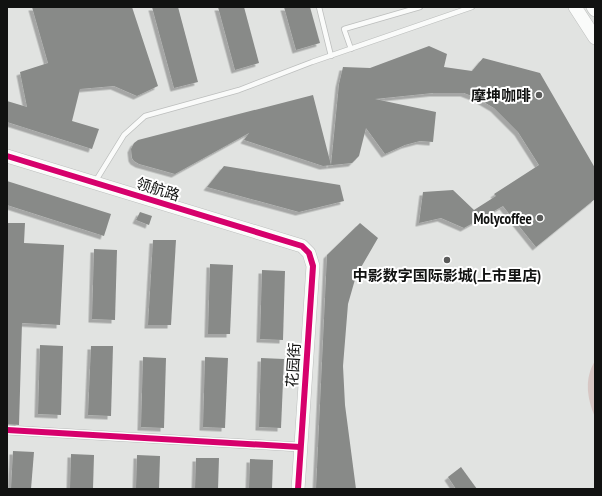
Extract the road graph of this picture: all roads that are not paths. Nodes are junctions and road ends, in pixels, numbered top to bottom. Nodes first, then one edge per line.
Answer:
1 (319, 7) edge
2 (420, 7) edge
3 (472, 7) edge
4 (575, 7) edge
5 (593, 7) edge
6 (595, 10) edge
7 (595, 38) edge
8 (351, 49) junction
9 (331, 56) junction
10 (7, 156) edge
11 (94, 183) junction
12 (302, 246) joint
13 (7, 430) edge
14 (300, 447) junction
15 (298, 489) edge

1 - 9 lane
2 - 8 lane
3 - 8 lane
4 - 7 street
5 - 6 street
8 - 9 lane
9 - 11 lane
10 - 11 street, 领航路
11 - 12 street, 领航路
12 - 14 street, 花园街
13 - 14 street
14 - 15 street, 花园街

